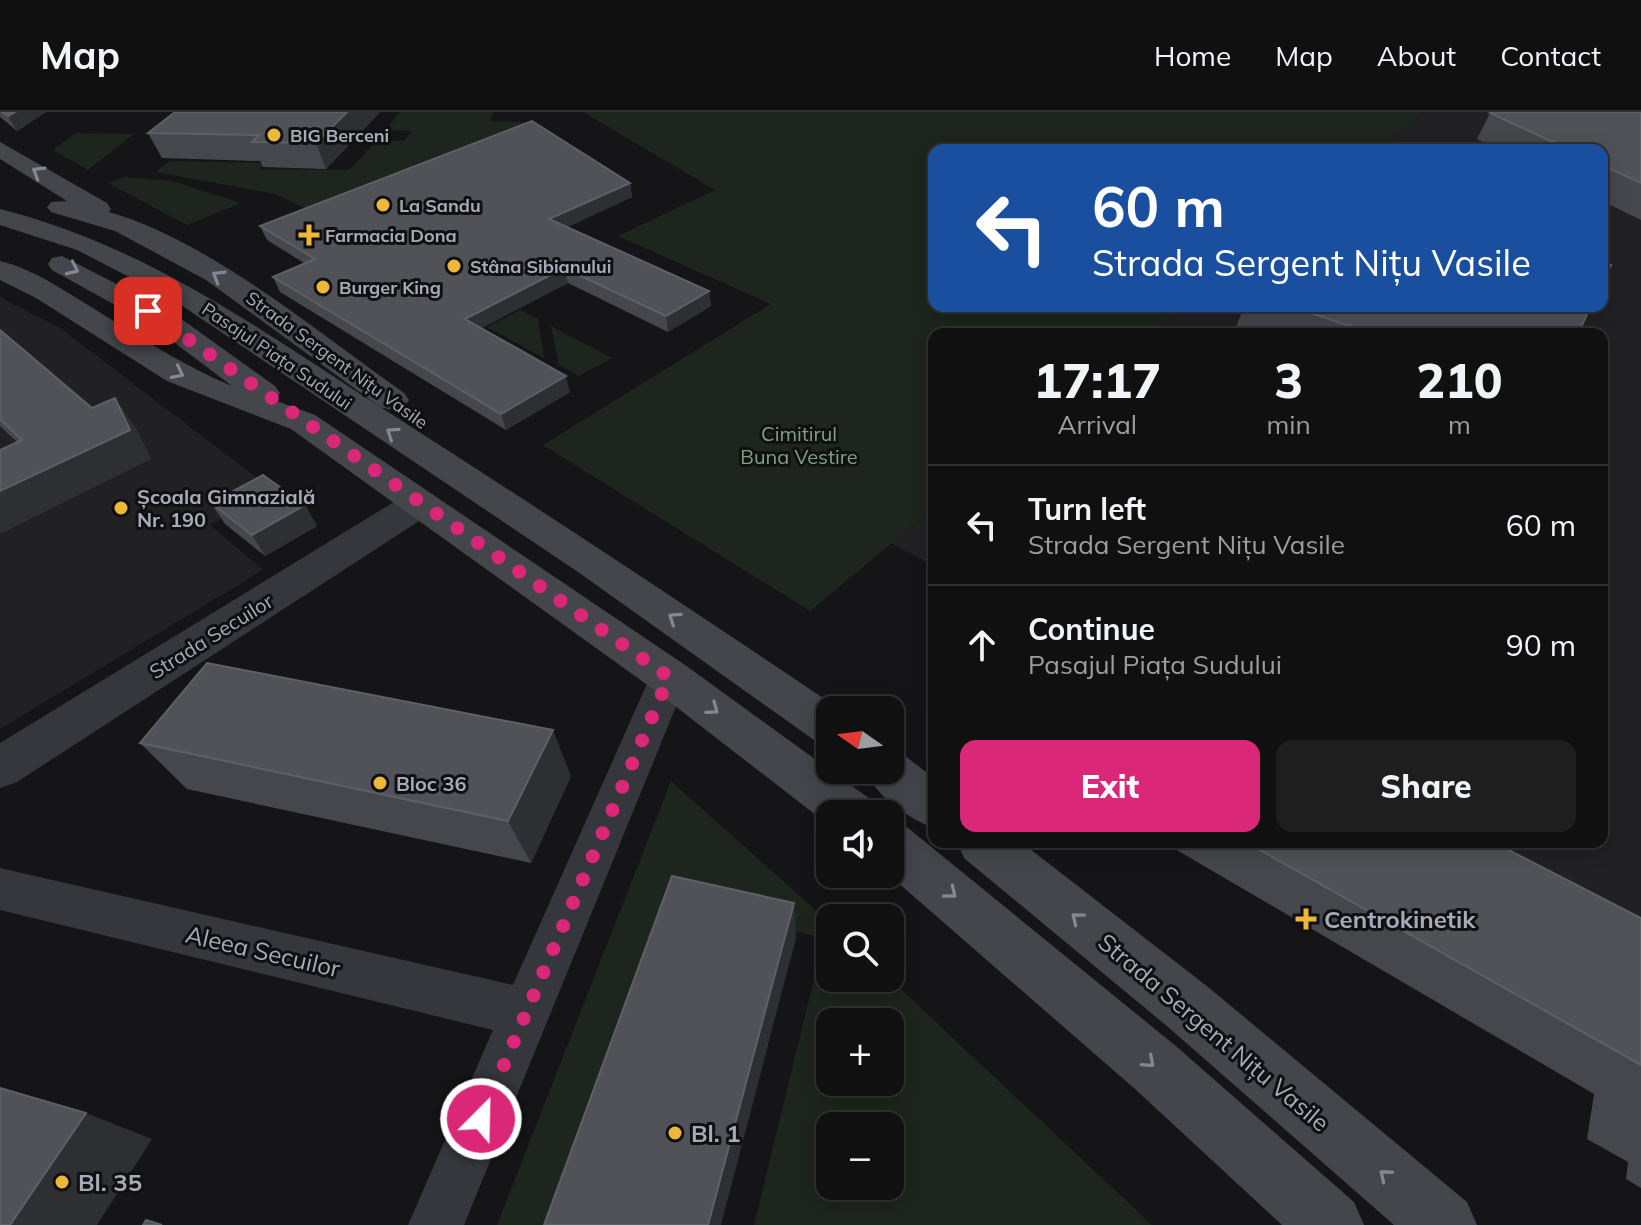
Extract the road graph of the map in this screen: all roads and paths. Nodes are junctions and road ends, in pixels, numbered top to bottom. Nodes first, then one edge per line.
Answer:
1 (0, 149) edge
2 (0, 193) edge
3 (0, 217) edge
4 (124, 225) junction
5 (0, 241) edge
6 (0, 269) edge
7 (303, 422) junction
8 (459, 473) junction
9 (420, 503) junction
10 (669, 677) junction
11 (816, 717) edge
12 (0, 768) edge
13 (904, 783) edge
14 (833, 800) edge
15 (928, 801) edge
16 (989, 848) edge
17 (904, 856) edge
18 (0, 889) edge
19 (526, 1013) junction
20 (436, 1225) edge
21 (1331, 1225) edge
22 (1444, 1225) edge

4 -> 1 main road
2 - 4 main road, Strada Sergent Nițu Vasile
8 -> 3 main road, Pasajul Piața Sudului
8 -> 4 main road, Strada Sergent Nițu Vasile
5 -> 7 main road, Pasajul Piața Sudului
6 -> 7 main road
7 - 9 main road
11 -> 8 main road, Strada Sergent Nițu Vasile
9 - 10 main road
9 - 12 street, Strada Secuilor
10 -> 14 main road
10 - 19 street
13 - 15 main road
22 -> 16 main road, Strada Sergent Nițu Vasile
17 -> 21 main road
18 - 19 street, Aleea Secuilor
19 - 20 street

